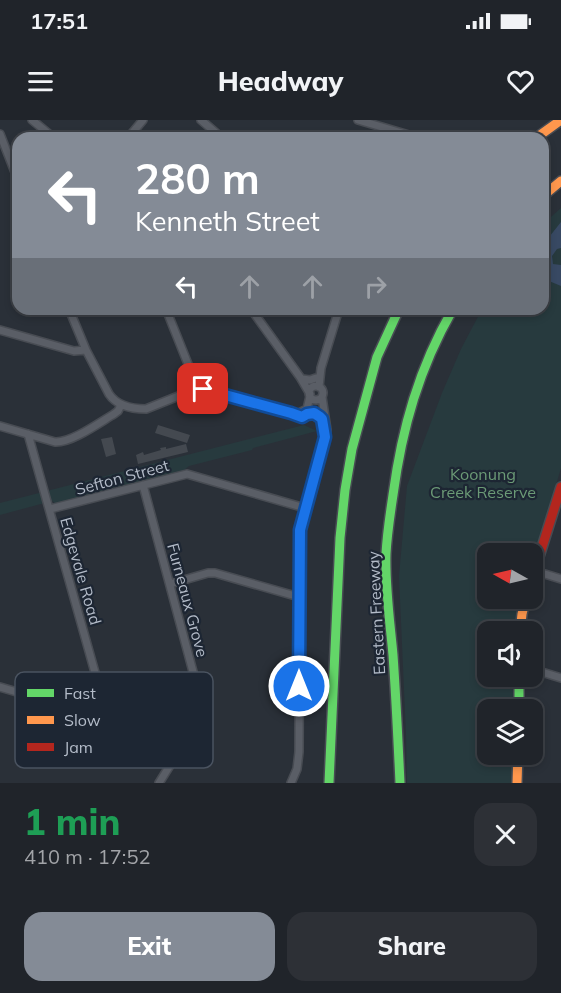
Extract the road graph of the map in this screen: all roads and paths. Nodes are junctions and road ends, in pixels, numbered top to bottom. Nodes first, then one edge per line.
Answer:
1 (32, 120) edge
2 (143, 120) edge
3 (201, 120) edge
4 (358, 120) edge
5 (561, 120) edge
6 (47, 132) edge
7 (133, 132) edge
8 (215, 132) edge
9 (398, 132) edge
10 (544, 132) edge
11 (0, 134) edge
12 (12, 165) edge
13 (561, 181) edge
14 (549, 191) edge
15 (71, 315) edge
16 (168, 315) edge
17 (255, 315) edge
18 (337, 315) edge
19 (396, 315) edge
20 (449, 315) edge
21 (0, 330) edge
22 (86, 350) junction
23 (321, 368) junction
24 (301, 378) junction
25 (316, 378) junction
26 (196, 389) junction
27 (315, 393) junction
28 (121, 405) junction
29 (291, 413) junction
30 (307, 414) junction
31 (322, 419) junction
32 (0, 426) edge
33 (28, 434) junction
34 (325, 437) junction
35 (143, 485) junction
36 (561, 487) edge
37 (305, 508) junction
38 (50, 509) junction
39 (543, 546) edge
40 (543, 576) edge
41 (561, 579) edge
42 (170, 584) junction
43 (299, 597) junction
44 (95, 672) edge
45 (194, 672) edge
46 (543, 672) edge
47 (561, 678) edge
48 (0, 687) edge
49 (15, 691) edge
50 (518, 765) edge
51 (168, 768) edge
52 (159, 783) edge
53 (291, 783) edge
54 (329, 783) edge
55 (400, 783) edge
56 (517, 783) edge

1 - 6 street
2 - 7 street
3 - 8 street
4 - 9 street
5 - 10 main road
11 - 12 street
13 - 14 main road
15 - 22 street
16 - 26 street
17 - 24 street
18 - 23 street
19 - 54 main road, Eastern Freeway
20 - 55 main road, Eastern Freeway
21 - 22 street
22 - 28 street
23 - 25 street
23 - 27 street
24 - 25 street
24 - 27 street
25 - 27 street
26 - 28 street
26 - 29 street
27 - 29 street
27 - 30 street
27 - 31 street
27 - 34 street
28 - 33 street
29 - 30 street
30 - 31 street
31 - 34 street
32 - 33 street
33 - 38 street, Edgevale Road
34 - 37 street
35 - 37 street, Sefton Street
35 - 38 street, Sefton Street
35 - 42 street, Furneaux Grove
36 - 39 main road
37 - 43 street
38 - 44 street, Edgevale Road
40 - 41 street
42 - 43 street
42 - 45 street, Furneaux Grove
43 - 53 street
46 - 47 street
48 - 49 street
50 - 56 main road
51 - 52 street, Furneaux Grove

